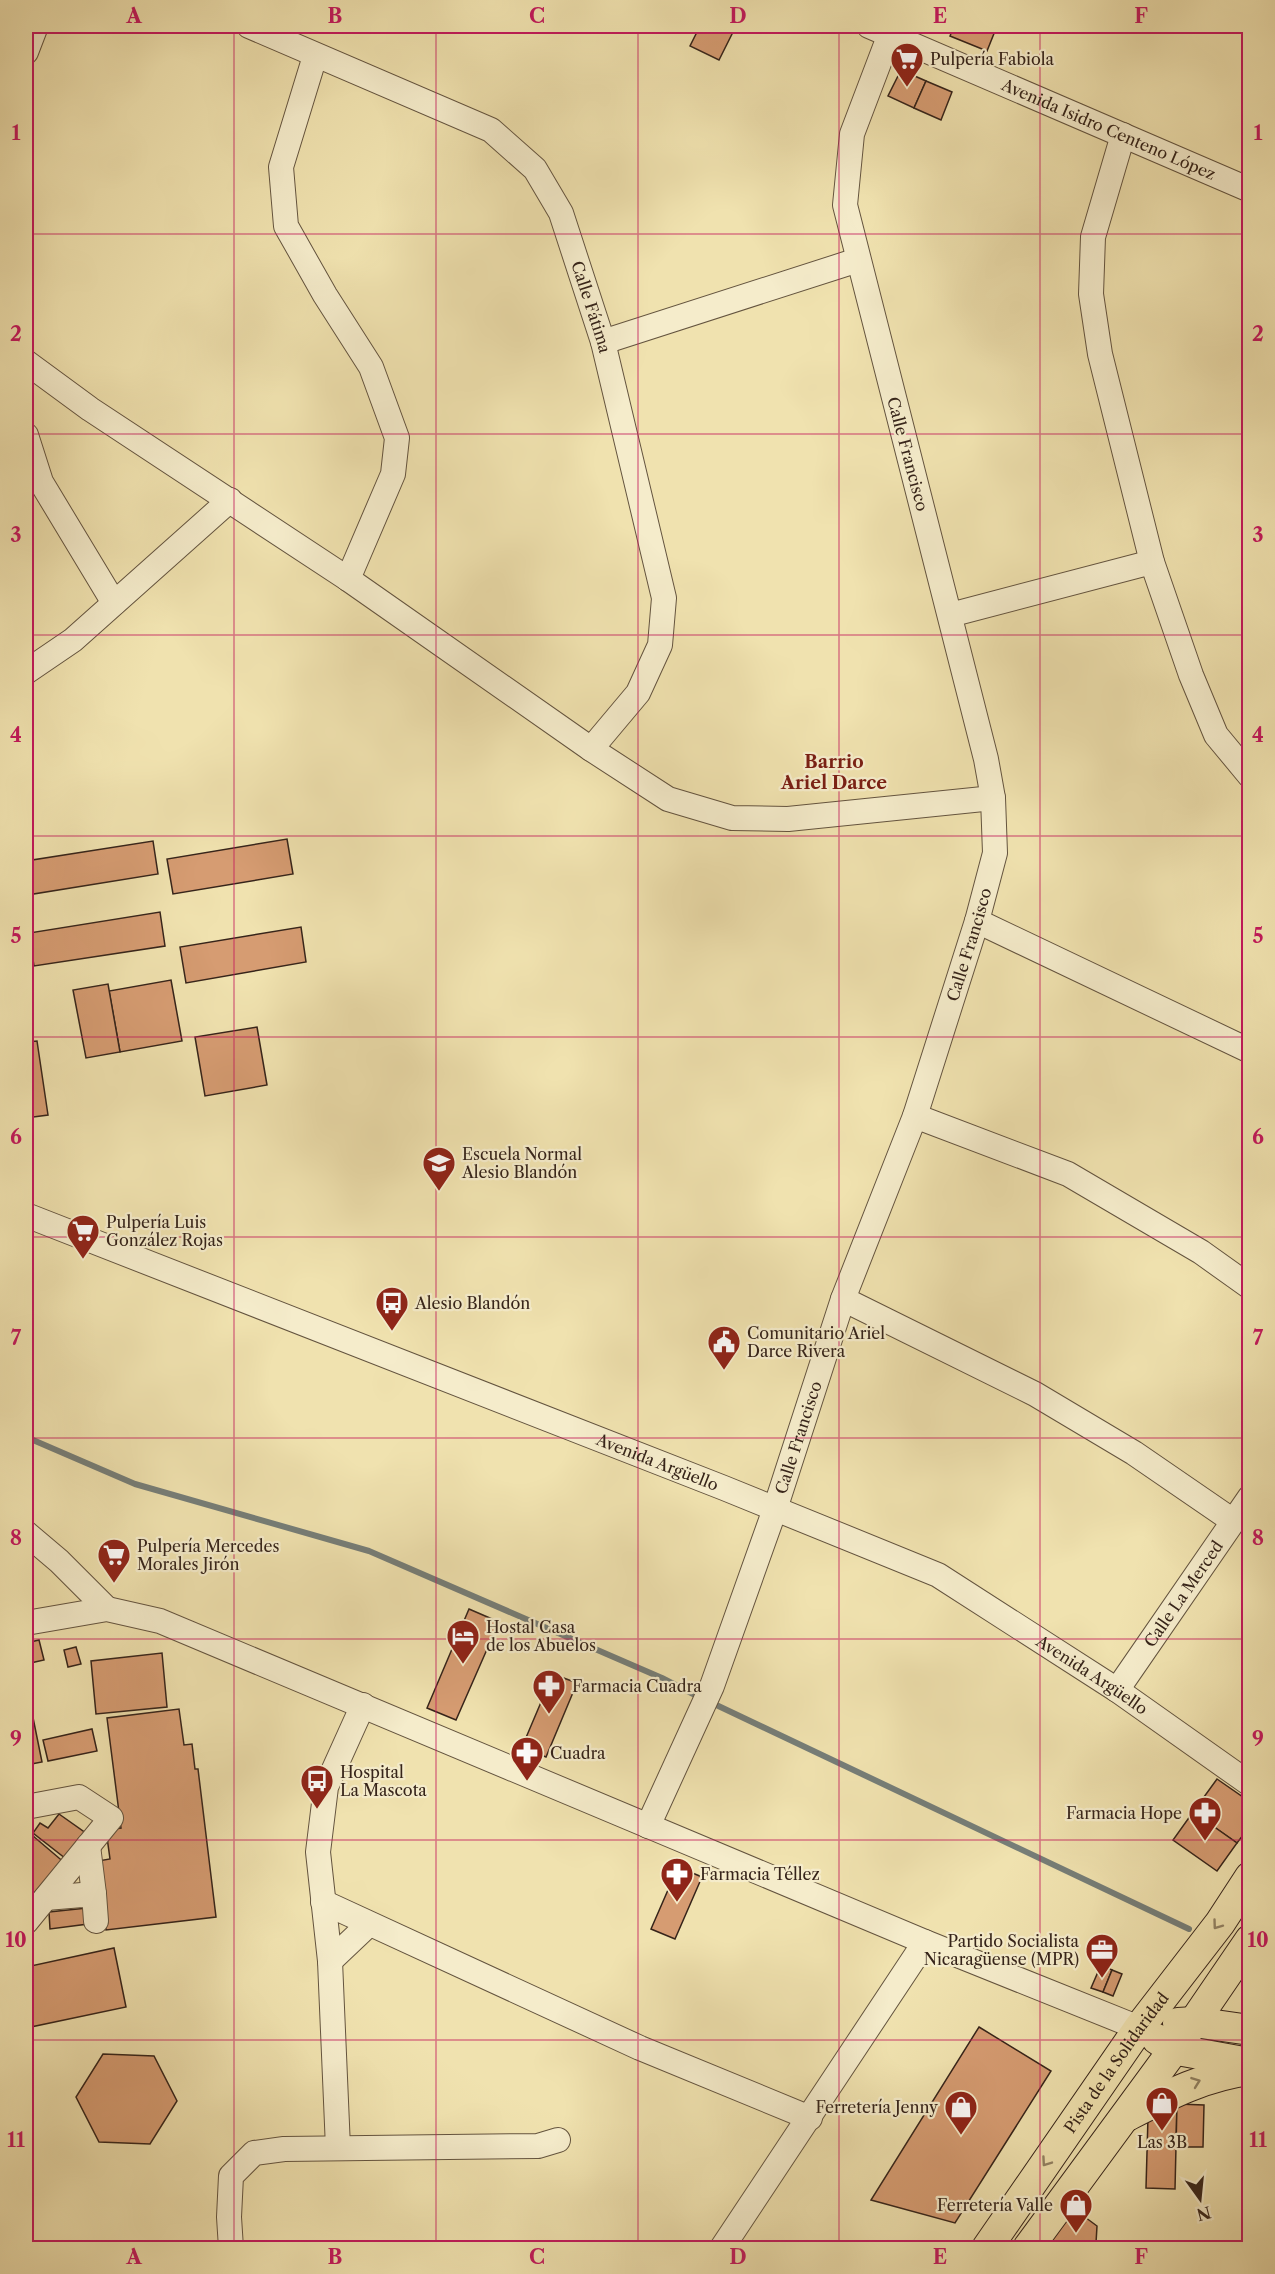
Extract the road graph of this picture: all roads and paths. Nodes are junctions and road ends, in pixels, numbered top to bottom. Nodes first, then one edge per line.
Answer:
1 (36, 26) edge
2 (249, 26) edge
3 (879, 30) edge
4 (26, 52) edge
5 (315, 56) junction
6 (1123, 135) junction
7 (1250, 190) edge
8 (858, 260) junction
9 (603, 342) junction
10 (26, 362) edge
11 (26, 435) edge
12 (230, 500) junction
13 (1152, 562) junction
14 (348, 579) junction
15 (114, 603) junction
16 (950, 615) junction
17 (26, 672) edge
18 (591, 749) junction
19 (1250, 776) edge
20 (993, 798) junction
21 (977, 921) junction
22 (1250, 1051) edge
23 (915, 1116) junction
24 (26, 1215) edge
25 (1250, 1287) edge
26 (843, 1299) junction
27 (1250, 1497) edge
28 (775, 1509) junction
29 (1233, 1521) junction
30 (26, 1533) edge
31 (107, 1609) junction
32 (26, 1623) edge
33 (1117, 1690) junction
34 (363, 1705) junction
35 (1250, 1784) edge
36 (26, 1807) edge
37 (648, 1826) junction
38 (88, 1846) junction
39 (1250, 1876) edge
40 (94, 1894) junction
41 (46, 1898) junction
42 (323, 1902) junction
43 (26, 1922) edge
44 (96, 1922) dead end
45 (368, 1925) junction
46 (1250, 1940) edge
47 (925, 1942) junction
48 (330, 1961) junction
49 (1194, 2022) junction
50 (1139, 2028) junction
51 (1250, 2030) edge
52 (1172, 2049) junction
53 (1250, 2063) edge
54 (1250, 2070) edge
55 (1124, 2117) junction
56 (810, 2118) junction
57 (558, 2140) dead end
58 (338, 2148) junction
59 (231, 2248) edge
60 (722, 2248) edge
61 (987, 2248) edge
62 (1028, 2248) edge

1 - 4 street
2 - 5 street, Calle Fátima
3 - 6 street, Avenida Isidro Centeno López
3 - 8 street, Calle Francisco
5 - 9 street, Calle Fátima
5 - 14 street
6 - 7 street, Avenida Isidro Centeno López
6 - 13 street
8 - 9 street
8 - 16 street, Calle Francisco
9 - 18 street, Calle Fátima
10 - 12 street
11 - 15 street
12 - 14 street
12 - 15 street
13 - 16 street
13 - 19 street
14 - 18 street
15 - 17 street
16 - 20 street, Calle Francisco
18 - 20 street
20 - 21 street, Calle Francisco
21 - 22 street
21 - 23 street, Calle Francisco
23 - 25 street
23 - 26 street, Calle Francisco
24 - 28 street, Avenida Argüello
26 - 28 street, Calle Francisco
26 - 29 street
27 - 29 street, Calle La Merced
28 - 33 street, Avenida Argüello
28 - 37 street, Calle Francisco
29 - 33 street, Calle La Merced
30 - 31 street
31 - 32 street
31 - 34 street
33 - 35 street, Avenida Argüello
34 - 37 street
34 - 42 street
36 - 38 street
37 - 47 street
38 - 40 street
38 - 41 street
39 -> 50 main road, Pista de la Solidaridad
40 - 41 street
40 - 44 street
41 - 43 street
42 - 45 street
42 - 48 street
45 - 48 street
45 - 56 street
46 - 49 main road
47 - 50 street
47 - 56 street
48 - 58 street
49 - 50 main road
49 - 51 main road
49 - 52 main road
50 - 52 main road
50 -> 61 main road, Pista de la Solidaridad
52 - 53 main road
52 - 55 main road
55 -> 54 main road
55 - 62 main road
56 - 60 street
57 - 58 street
58 - 59 street

